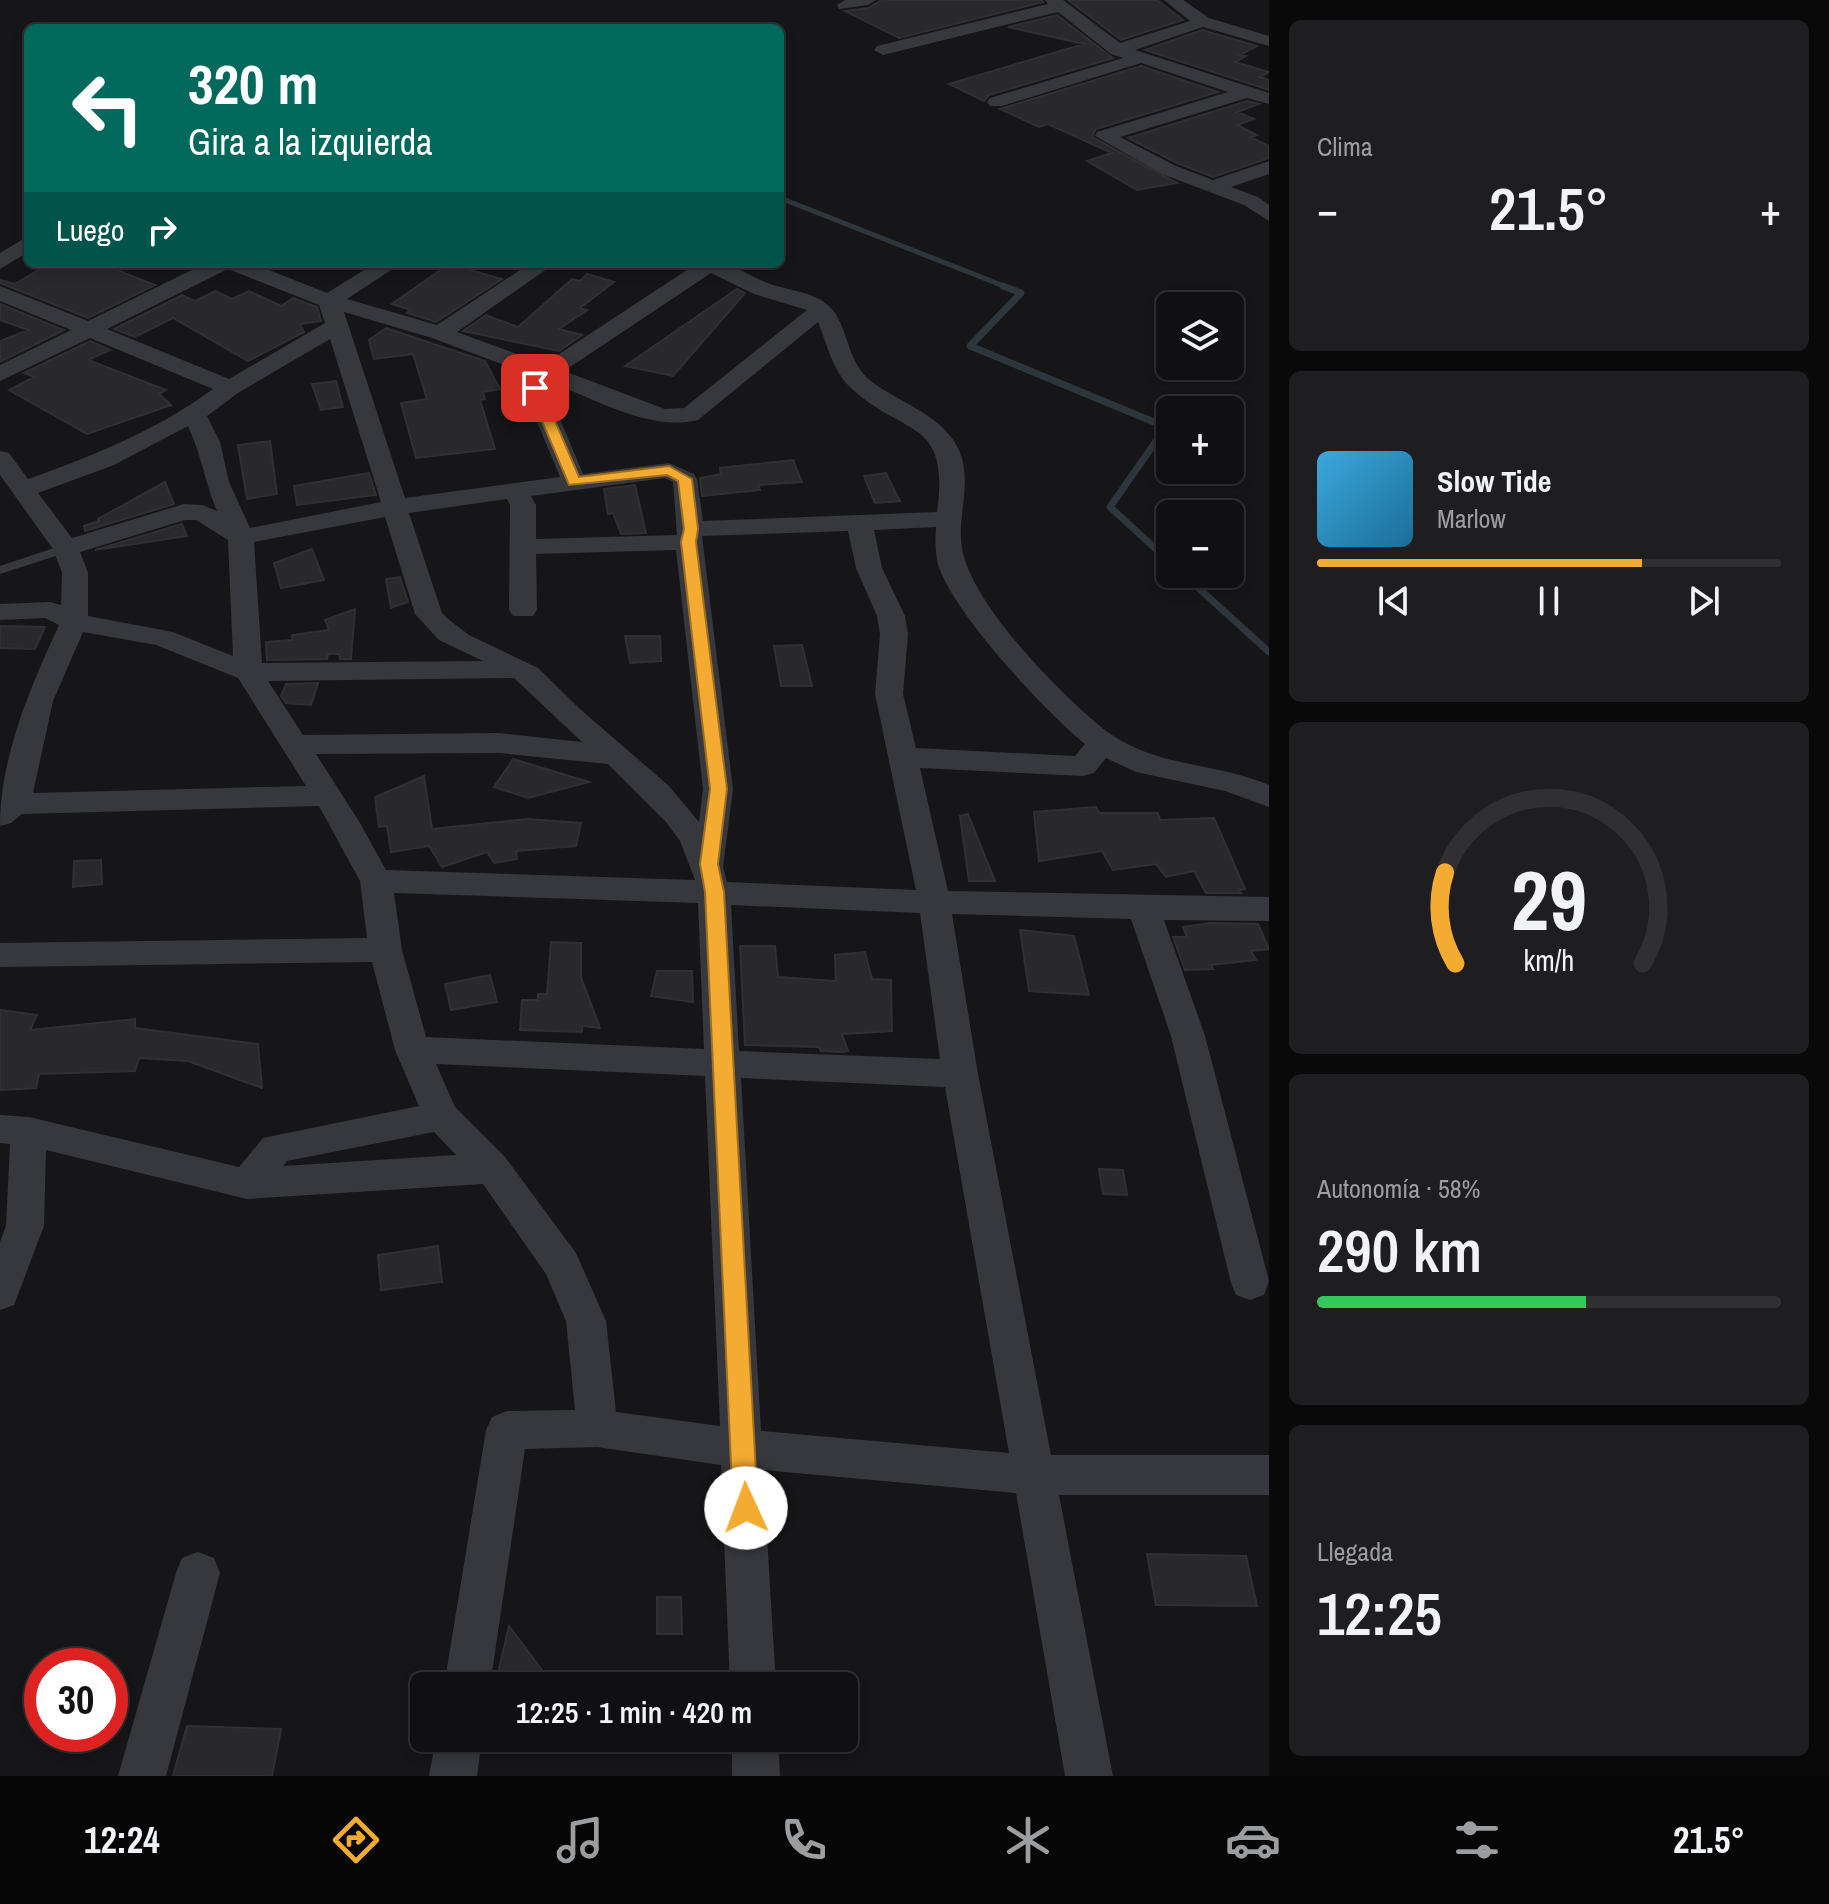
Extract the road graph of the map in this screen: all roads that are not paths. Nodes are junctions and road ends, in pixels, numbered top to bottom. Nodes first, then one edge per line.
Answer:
1 (868, 0) edge
2 (1172, 0) edge
3 (1057, 3) edge
4 (845, 5) dead end
5 (1203, 22) junction
6 (1269, 41) edge
7 (883, 50) dead end
8 (1117, 50) junction
9 (1140, 58) junction
10 (1247, 92) junction
11 (1269, 99) edge
12 (996, 102) dead end
13 (1269, 167) edge
14 (1214, 186) junction
15 (1269, 215) edge
16 (24, 245) edge
17 (0, 263) edge
18 (213, 268) edge
19 (243, 268) edge
20 (385, 268) edge
21 (537, 268) edge
22 (702, 268) edge
23 (719, 268) edge
24 (0, 293) edge
25 (821, 309) junction
26 (334, 313) junction
27 (86, 329) junction
28 (440, 333) junction
29 (548, 372) junction
30 (0, 374) edge
31 (230, 388) junction
32 (194, 414) junction
33 (0, 458) edge
34 (574, 482) junction
35 (25, 489) junction
36 (515, 491) junction
37 (395, 507) junction
38 (950, 519) junction
39 (860, 524) junction
40 (690, 535) junction
41 (241, 537) junction
42 (525, 547) junction
43 (66, 548) junction
44 (0, 570) edge
45 (523, 610) dead end
46 (0, 612) edge
47 (74, 622) junction
48 (522, 670) junction
49 (248, 672) junction
50 (1102, 743) junction
51 (293, 745) junction
52 (615, 755) junction
53 (901, 757) junction
54 (326, 796) junction
55 (1269, 797) edge
56 (7, 810) edge
57 (712, 878) junction
58 (376, 881) junction
59 (934, 900) junction
60 (1144, 909) junction
61 (1269, 909) edge
62 (385, 950) junction
63 (0, 955) edge
64 (412, 1050) junction
65 (724, 1062) junction
66 (960, 1074) junction
67 (441, 1116) junction
68 (14, 1130) edge
69 (492, 1168) junction
70 (247, 1184) junction
71 (1250, 1283) dead end
72 (0, 1293) edge
73 (597, 1428) junction
74 (743, 1449) junction
75 (1032, 1475) junction
76 (1269, 1475) edge
77 (198, 1573) dead end
78 (469, 1672) edge
79 (752, 1672) edge
80 (457, 1752) edge
81 (755, 1752) edge
82 (142, 1776) edge
83 (453, 1776) edge
84 (756, 1776) edge
85 (1089, 1776) edge

1 - 4 street
2 - 5 street
3 - 7 street
3 - 8 street
5 - 6 street
5 - 8 street
8 - 9 street
9 - 10 street
9 - 12 street
10 - 11 street
10 - 14 street
13 - 14 street
14 - 15 street
16 - 17 street
18 - 27 street
19 - 26 street
20 - 26 street
21 - 28 street
22 - 29 street
23 - 25 street
24 - 27 street
25 - 29 street
25 - 38 street
26 - 28 street
26 - 31 street
26 - 37 street
27 - 30 street
27 - 31 street
28 - 29 street
29 - 34 street
31 - 32 street
32 - 35 street
32 - 41 street
33 - 35 street
34 - 36 street
34 - 40 street
35 - 43 street
36 - 37 street
36 - 42 street
37 - 41 street
37 - 48 street
38 - 39 street
38 - 50 street
39 - 40 street
39 - 53 street
40 - 42 street
40 - 57 street
41 - 43 street
41 - 49 street
42 - 45 street
43 - 44 lane
43 - 47 street
46 - 47 street
47 - 49 street
47 - 56 street
48 - 49 street
48 - 52 street
49 - 51 street
50 - 53 street
50 - 55 street
51 - 52 street
51 - 54 street
52 - 57 street
53 - 59 street
54 - 56 street
54 - 58 street
57 - 58 street
57 - 59 street
57 - 65 street
58 - 62 street
59 - 60 street
59 - 66 street
60 - 61 street
60 - 71 street
62 - 63 street
62 - 64 street
64 - 65 street
64 - 67 street
65 - 66 street
65 - 74 street
66 - 75 street
67 - 69 street
67 - 70 street
68 - 70 street
68 - 72 street
69 - 70 street
69 - 73 street
73 - 74 street
73 - 78 street
74 - 75 street
74 - 79 street
75 - 76 street
75 - 85 street
77 - 82 street
80 - 83 street
81 - 84 street

